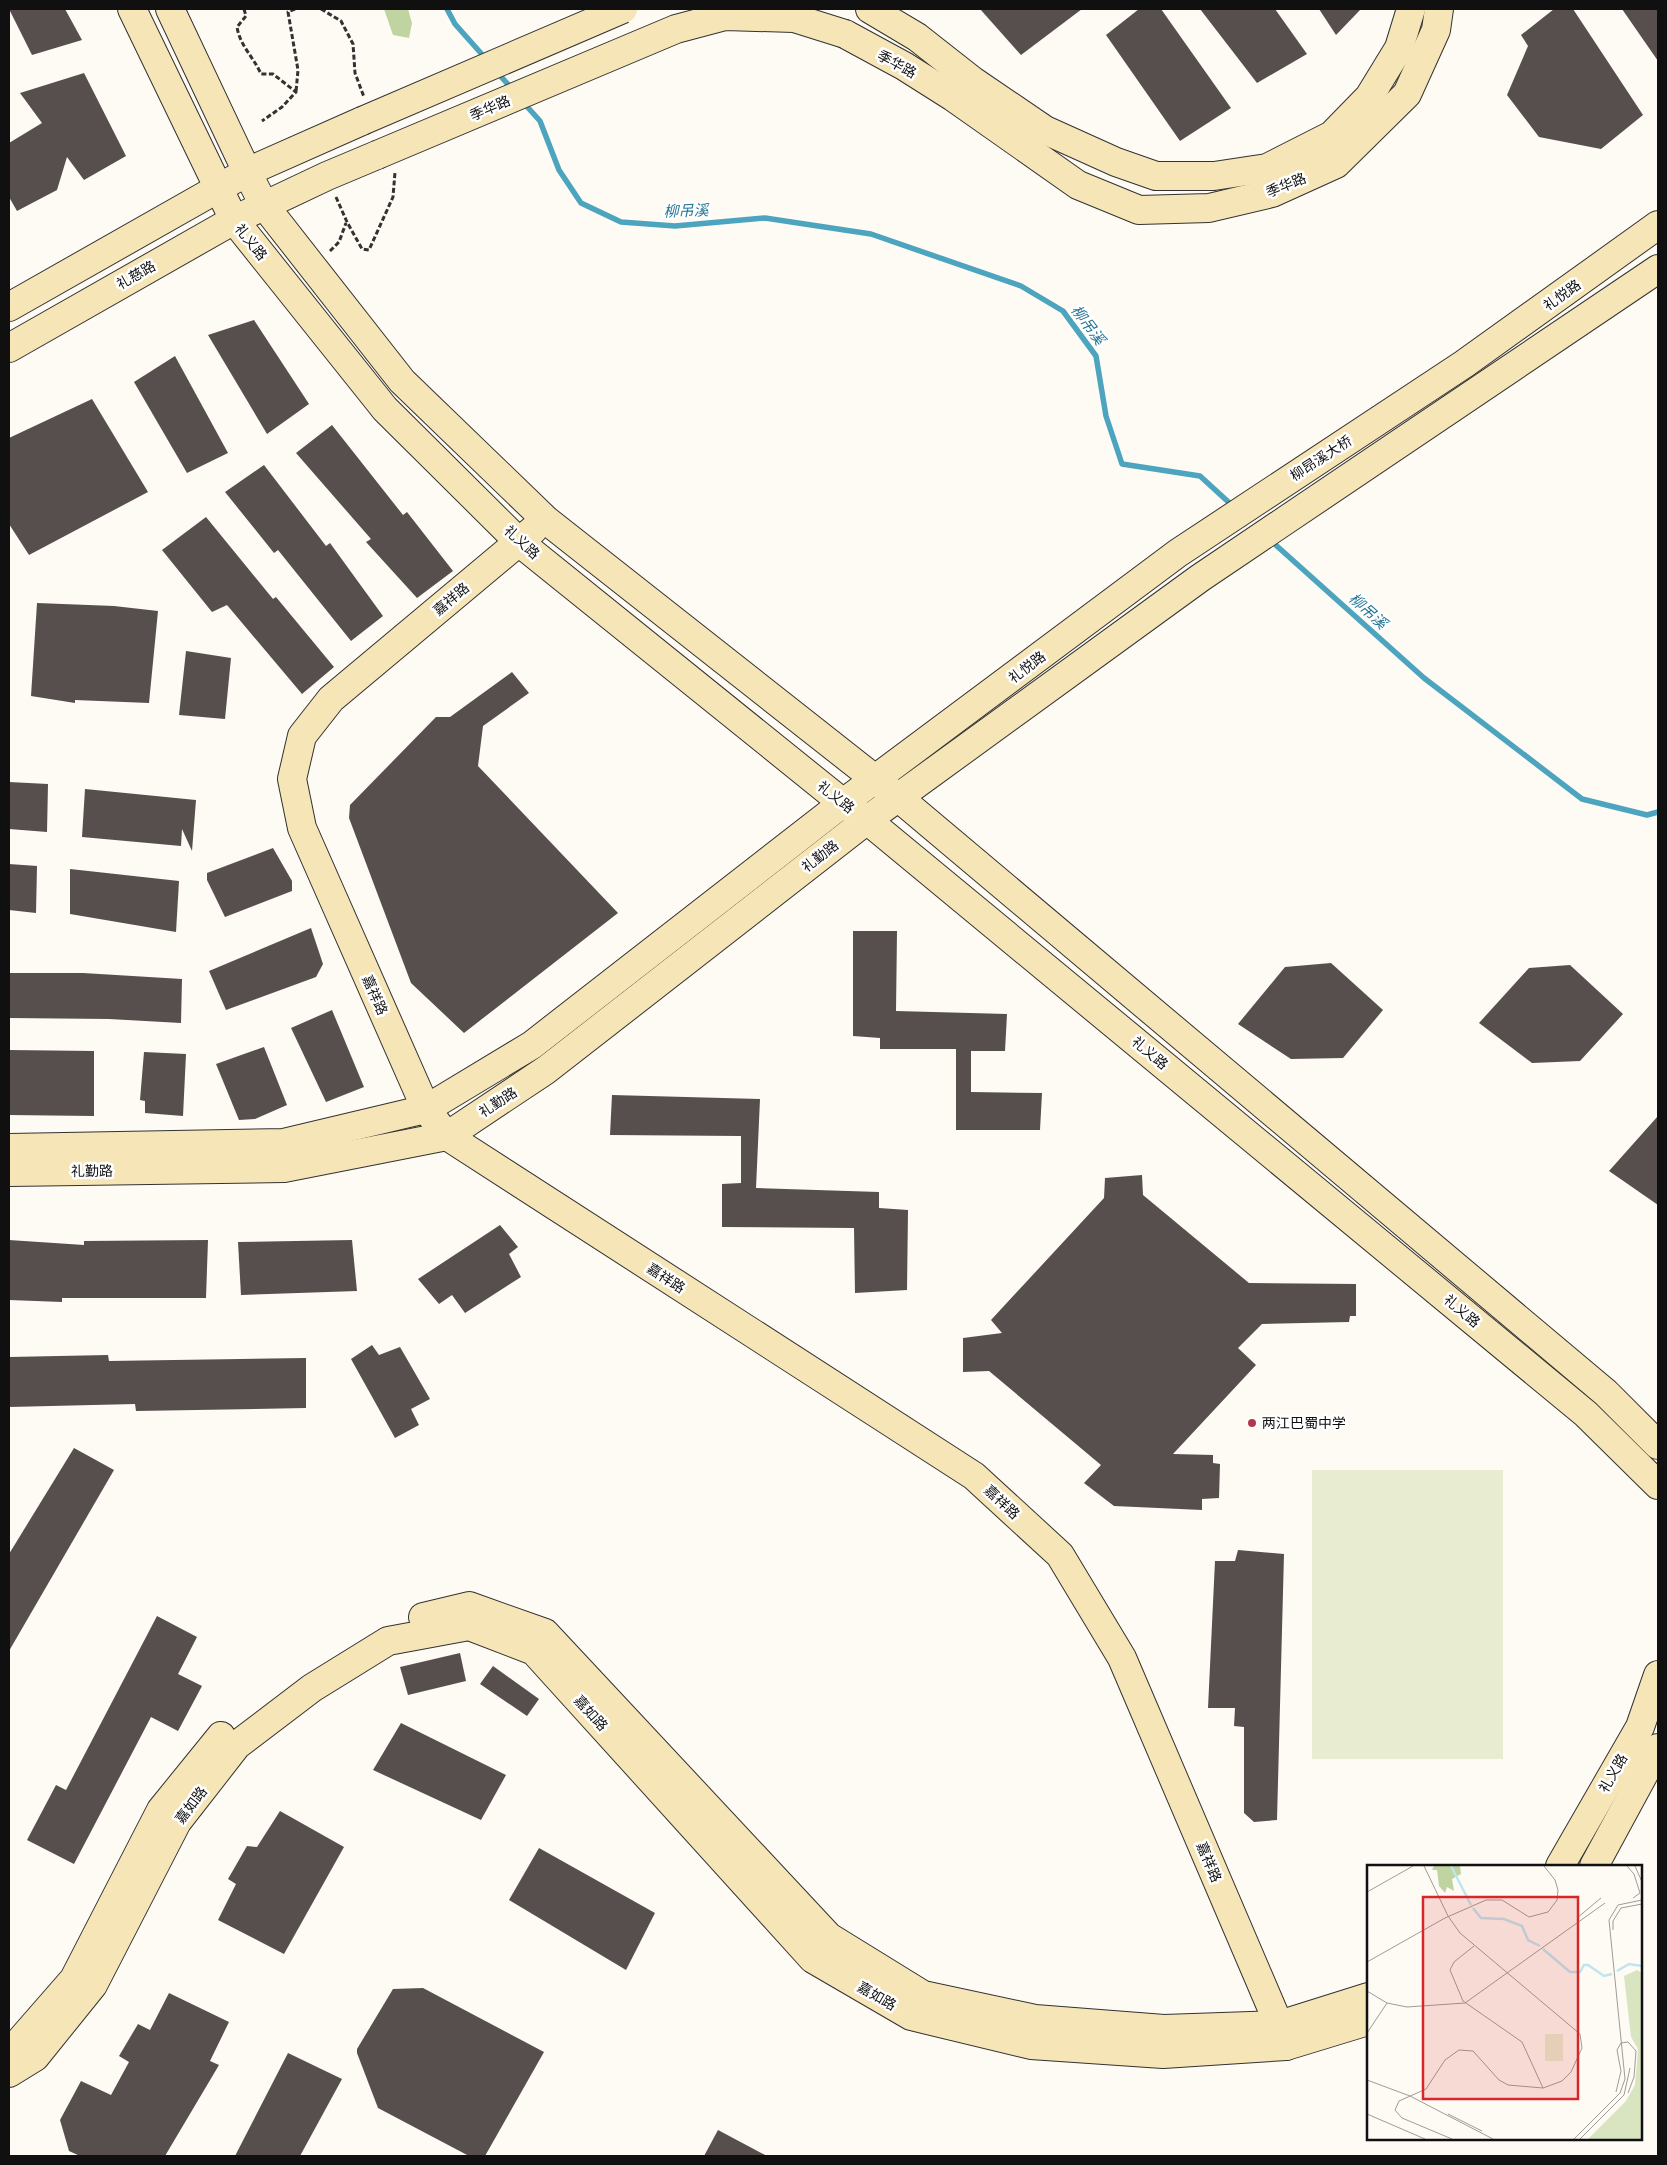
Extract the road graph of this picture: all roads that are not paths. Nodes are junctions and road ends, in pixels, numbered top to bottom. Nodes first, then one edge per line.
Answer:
1 (132, 9) edge
2 (170, 9) edge
3 (623, 9) edge
4 (870, 9) edge
5 (1412, 9) edge
6 (1439, 9) edge
7 (247, 172) junction
8 (218, 188) junction
9 (264, 205) junction
10 (234, 220) junction
11 (1658, 225) edge
12 (1658, 269) edge
13 (9, 307) edge
14 (9, 348) edge
15 (1464, 364) joint
16 (546, 520) junction
17 (519, 542) junction
18 (1178, 553) joint
19 (875, 781) junction
20 (899, 798) junction
21 (844, 804) junction
22 (867, 820) junction
23 (426, 1110) junction
24 (447, 1136) junction
25 (9, 1148) edge
26 (9, 1172) edge
27 (1658, 1445) edge
28 (1658, 1485) edge
29 (1658, 1675) edge
30 (1658, 1748) edge
31 (1561, 1865) edge
32 (1595, 1865) edge
33 (1367, 1997) edge
34 (1367, 2021) edge
35 (1282, 2035) junction
36 (9, 2048) edge
37 (9, 2073) edge

1 - 8 main road, 礼义路
2 - 7 main road
3 - 7 main road, bridge
4 - 5 main road, 季华路
6 - 9 main road, 季华路, bridge
7 - 8 main road
7 - 9 main road
8 - 10 main road, 礼义路
8 - 13 main road
9 - 10 main road, 礼慈路
9 - 16 main road
10 - 14 main road, 礼慈路
10 - 17 main road, 礼义路
11 - 15 main road, 礼悦路
12 - 20 main road
15 - 18 main road, 柳昂溪大桥
16 - 17 main road, 嘉祥路
16 - 19 main road
17 - 21 main road, 礼义路
17 - 23 main road, 嘉祥路
18 - 19 main road, 礼悦路
19 - 20 main road
19 - 21 main road, 礼勤路
20 - 22 main road, 礼勤路
20 - 27 main road
21 - 22 main road, 礼义路
21 - 23 main road, 礼勤路
22 - 24 main road, 礼勤路
22 - 28 main road, 礼义路
23 - 24 main road, 嘉祥路
23 - 25 main road, 礼勤路
24 - 26 main road, 礼勤路
24 - 35 main road, 嘉祥路
29 - 31 main road, 礼义路
30 - 32 main road, 礼义路
33 - 35 main road
34 - 35 main road
35 - 36 main road, 嘉如路
35 - 37 main road, 嘉如路

